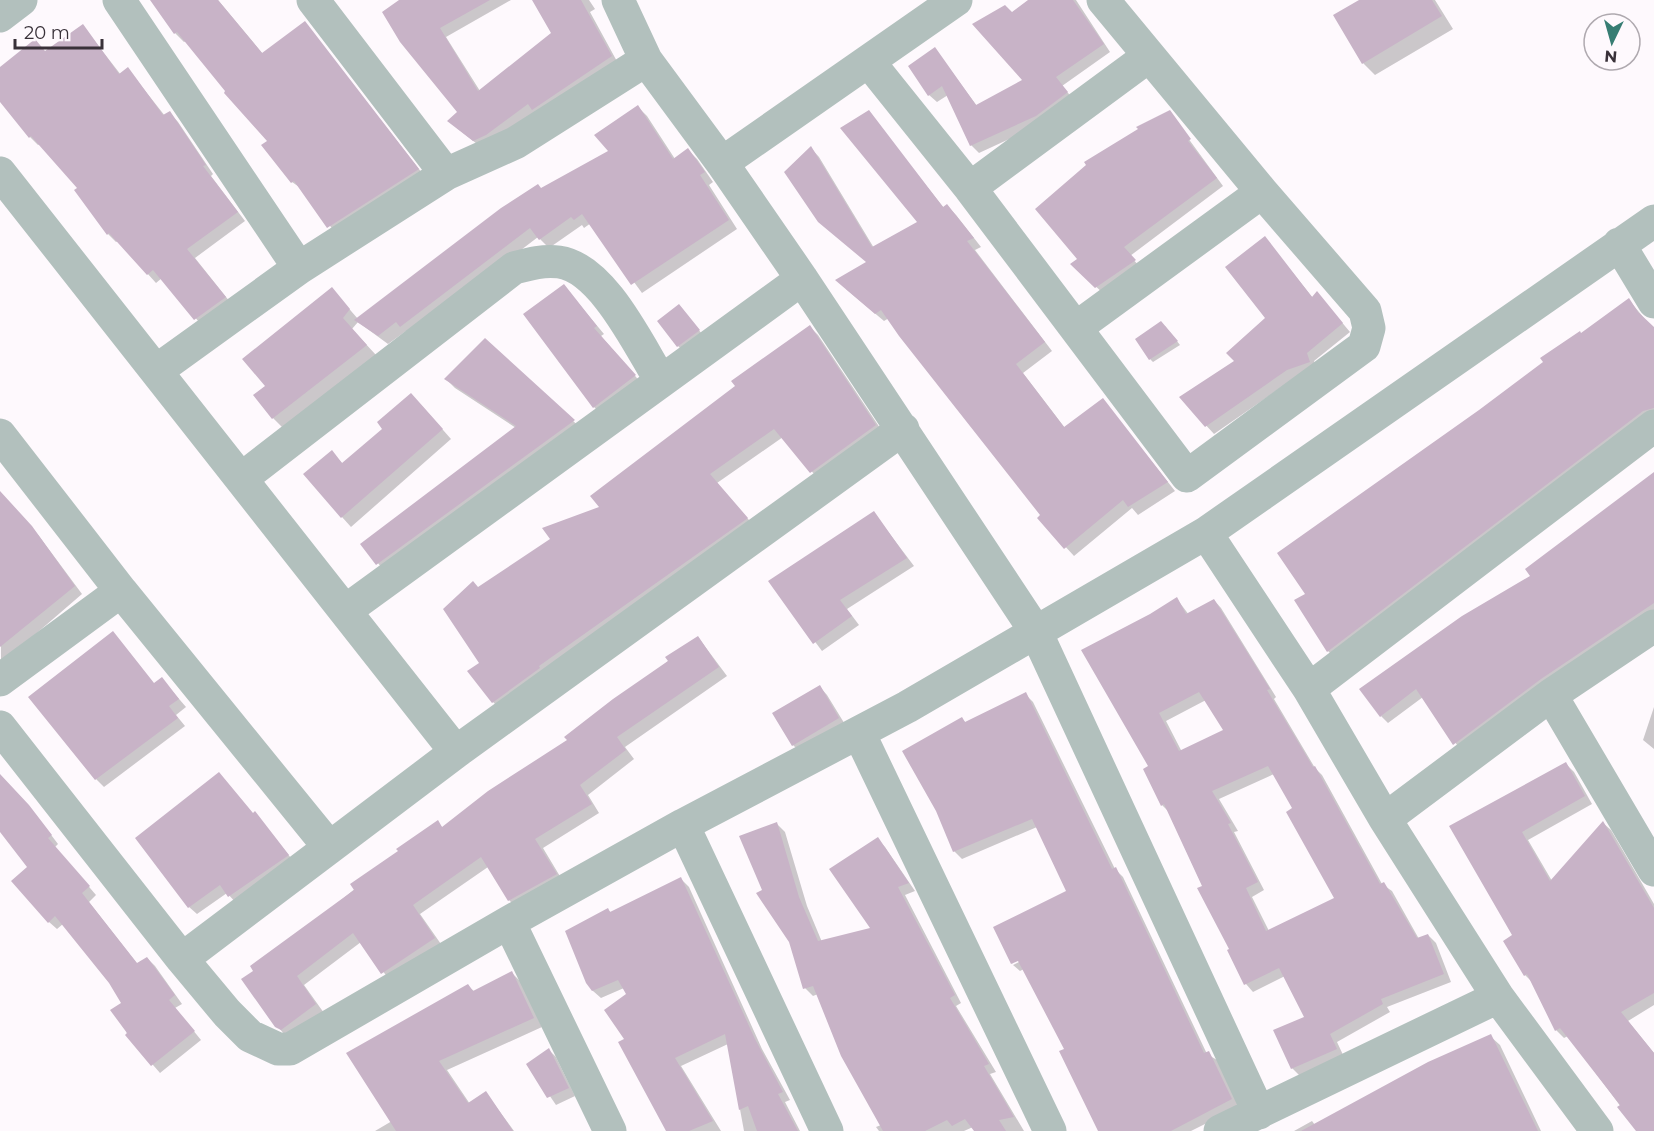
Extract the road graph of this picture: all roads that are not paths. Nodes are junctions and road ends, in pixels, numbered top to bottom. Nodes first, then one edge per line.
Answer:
1 (21, 0) edge
2 (119, 0) edge
3 (313, 0) edge
4 (618, 0) edge
5 (956, 0) edge
6 (1103, 0) edge
7 (0, 16) edge
8 (1149, 56) junction
9 (646, 60) junction
10 (869, 62) junction
11 (722, 163) junction
12 (0, 173) edge
13 (446, 174) junction
14 (970, 188) junction
15 (1262, 192) junction
16 (1654, 221) edge
17 (1619, 244) junction
18 (299, 268) junction
19 (802, 279) junction
20 (1654, 302) edge
21 (1077, 327) junction
22 (156, 371) junction
23 (661, 381) junction
24 (1654, 426) edge
25 (903, 429) junction
26 (0, 435) edge
27 (241, 479) junction
28 (1206, 533) junction
29 (121, 591) junction
30 (345, 611) junction
31 (1653, 629) edge
32 (1036, 632) junction
33 (0, 680) edge
34 (1310, 688) junction
35 (1551, 695) junction
36 (0, 727) edge
37 (859, 733) junction
38 (456, 752) junction
39 (1385, 819) junction
40 (683, 825) junction
41 (329, 847) junction
42 (1654, 870) edge
43 (509, 922) junction
44 (182, 959) junction
45 (1498, 997) junction
46 (1259, 1113) junction
47 (610, 1131) edge
48 (827, 1131) edge
49 (1050, 1131) edge
50 (1220, 1131) edge
51 (1597, 1131) edge

1 - 7 street
2 - 18 street
3 - 13 street
4 - 9 street
5 - 10 street
6 - 8 street
8 - 14 street
8 - 15 street
9 - 11 street
9 - 13 street
10 - 11 street
10 - 14 street
11 - 19 street
12 - 22 street
13 - 18 street
14 - 21 street
15 - 21 street
15 - 21 street
16 - 17 street
17 - 20 street
17 - 28 street
18 - 22 street
19 - 23 street
19 - 25 street
22 - 27 street
23 - 27 street
23 - 30 street
24 - 34 street
25 - 32 street
25 - 38 street
26 - 29 street
27 - 30 street
28 - 32 street
28 - 34 street
29 - 33 street
29 - 41 street
30 - 38 street
31 - 35 street
32 - 37 street
32 - 46 street
34 - 39 street
35 - 39 street
35 - 42 street
36 - 44 street
37 - 40 street
37 - 49 street
38 - 41 street
39 - 45 street
40 - 43 street
40 - 48 street
41 - 44 street
43 - 44 street
43 - 47 street
45 - 46 street
45 - 51 street
46 - 50 street

